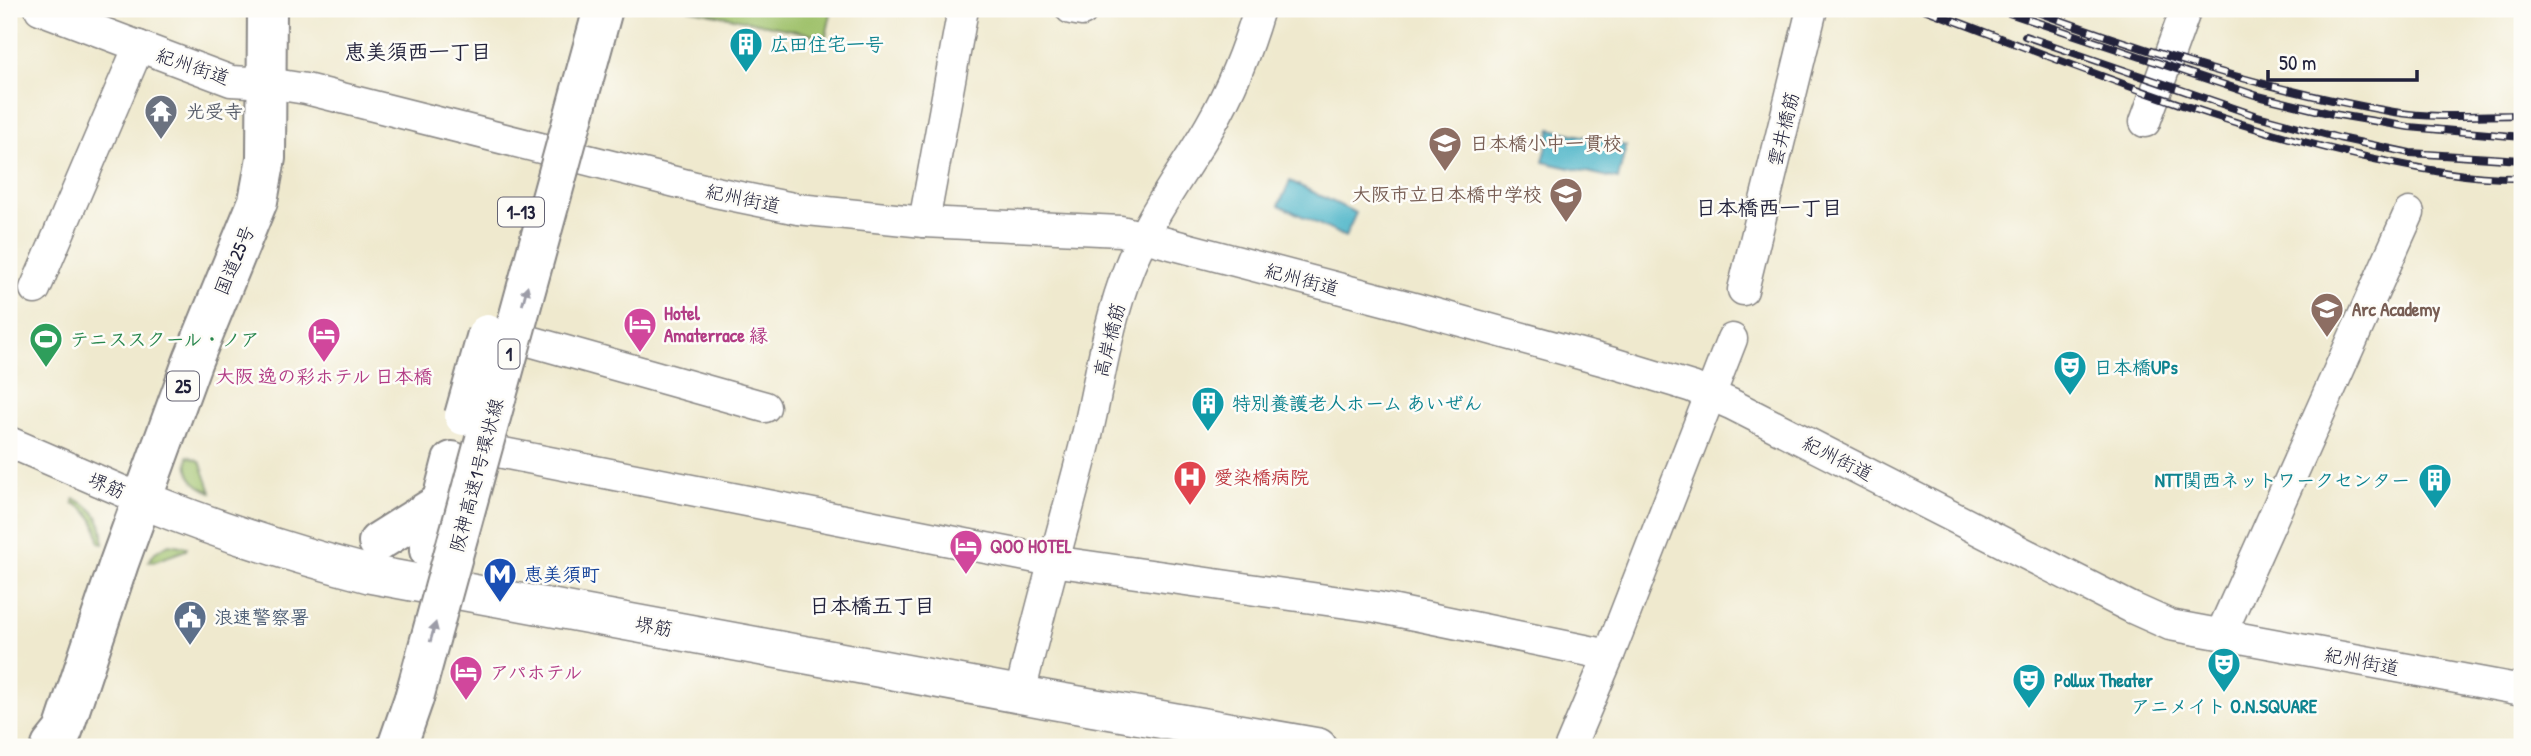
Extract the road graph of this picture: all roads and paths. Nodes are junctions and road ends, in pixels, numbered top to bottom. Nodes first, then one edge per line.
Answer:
1 (40, 9) edge
2 (267, 9) edge
3 (578, 9) edge
4 (603, 9) edge
5 (963, 9) edge
6 (1259, 9) edge
7 (1812, 9) edge
8 (2186, 9) edge
9 (139, 46) junction
10 (268, 83) junction
11 (2145, 121) dead end
12 (2409, 213) dead end
13 (924, 222) junction
14 (1143, 237) junction
15 (34, 289) dead end
16 (1744, 290) dead end
17 (519, 338) dead end
18 (1732, 340) dead end
19 (1712, 395) junction
20 (765, 407) dead end
21 (471, 430) joint
22 (9, 442) edge
23 (452, 461) dead end
24 (143, 500) junction
25 (440, 503) junction
26 (378, 542) dead end
27 (429, 550) dead end
28 (1052, 561) junction
29 (2221, 634) junction
30 (1609, 655) junction
31 (2522, 690) edge
32 (1020, 694) junction
33 (51, 747) edge
34 (399, 747) edge
35 (1318, 747) edge
36 (1570, 747) edge

1 - 9 street, 紀州街道
2 - 10 highway, 国道25号 / 25
3 - 21 highway, 1-13, bridge
34 -> 4 highway, 阪神高速1号環状線 / 1, bridge
5 - 13 street
6 - 14 street, 高岸橋筋
7 - 16 street, 雲井橋筋
8 - 11 street
9 - 10 street, 紀州街道
9 - 15 street
10 - 13 street, 紀州街道
10 - 24 highway, 国道25号 / 25
12 - 29 street
13 - 14 street, 紀州街道
14 - 19 street, 紀州街道
14 - 28 street, 高岸橋筋
17 - 20 street
18 - 19 street
19 - 29 street, 紀州街道
19 - 30 street
21 - 28 street
22 - 24 street, 堺筋
23 - 25 highway
24 - 32 main road, 堺筋
24 - 33 highway, 25
25 - 26 highway
25 - 27 highway
28 - 30 street
28 - 32 street, 高岸橋筋
29 - 31 street, 紀州街道
30 - 36 street
32 - 35 main road, 堺筋

